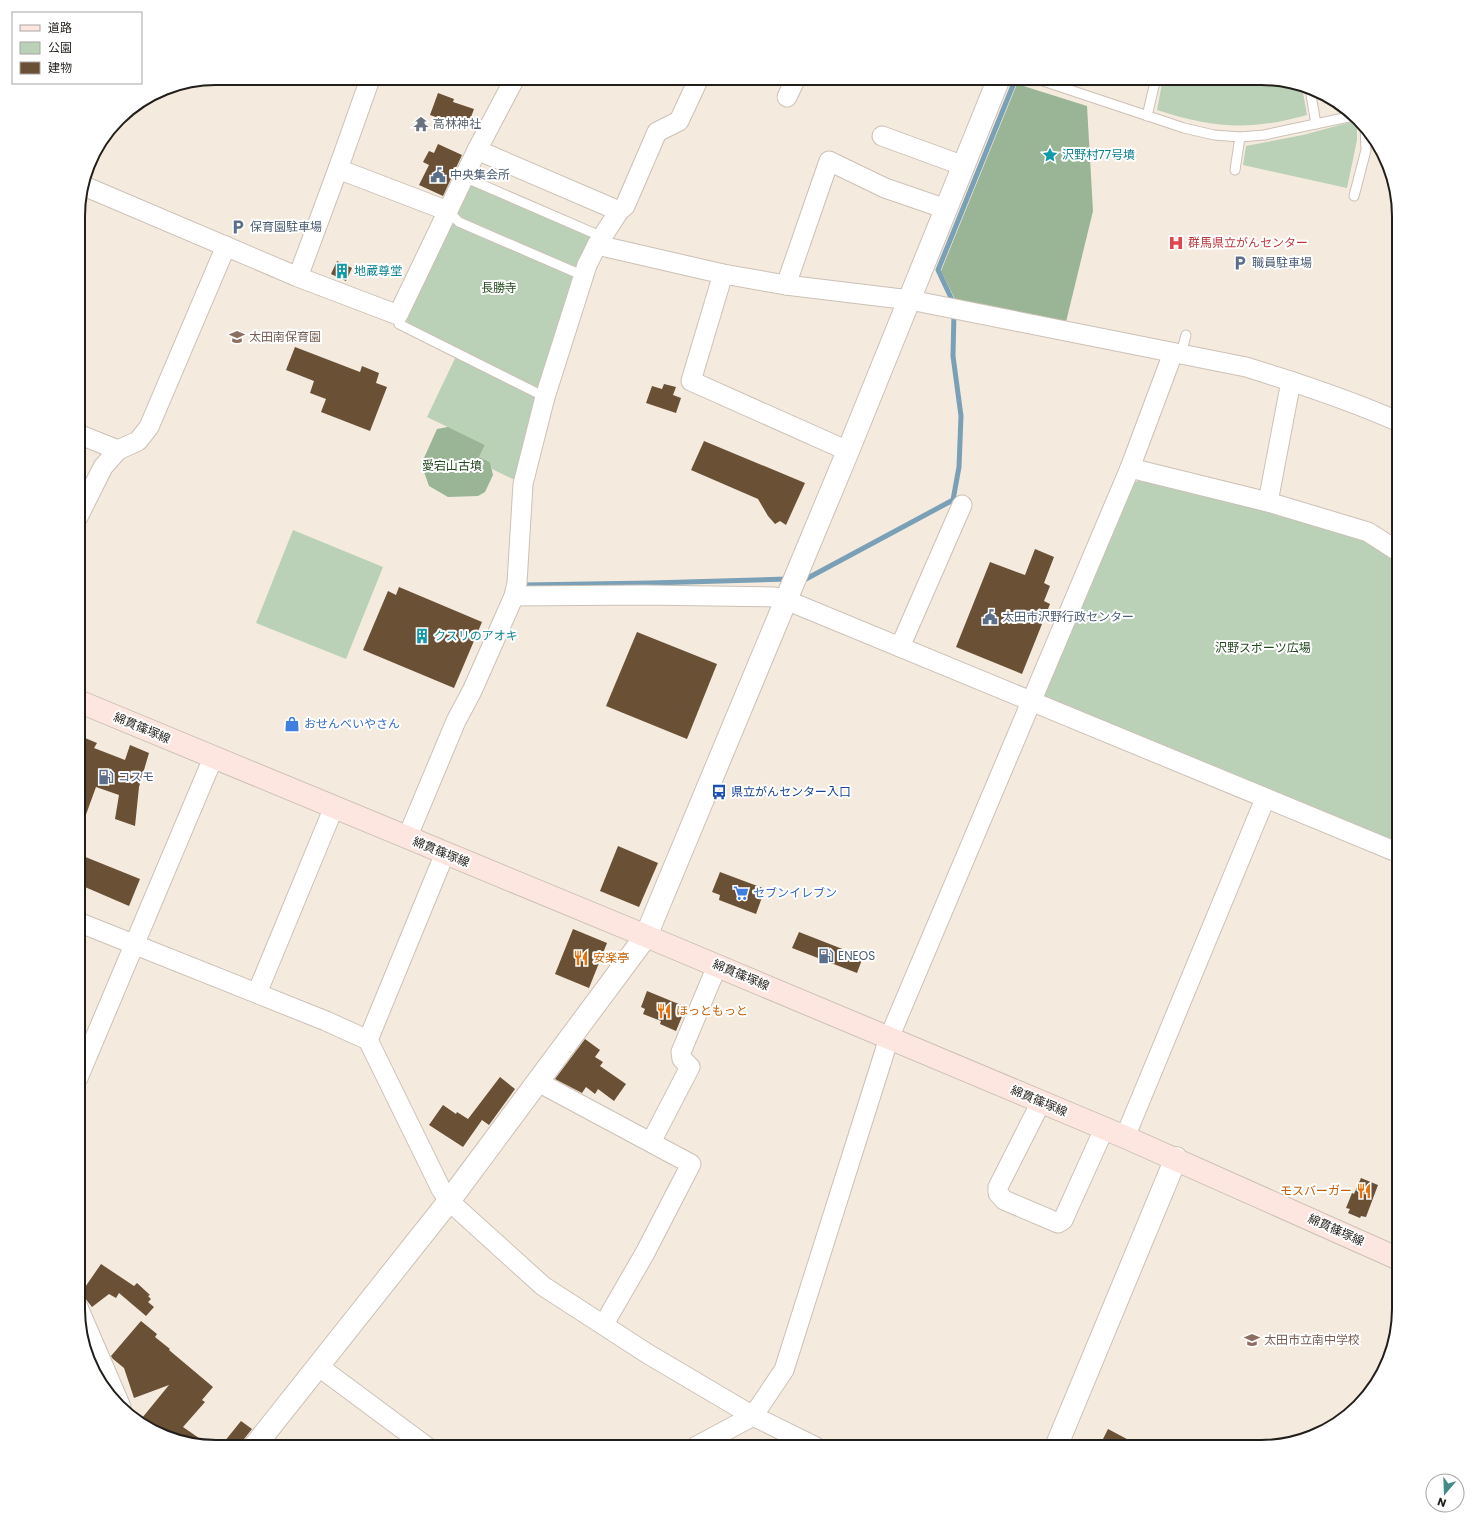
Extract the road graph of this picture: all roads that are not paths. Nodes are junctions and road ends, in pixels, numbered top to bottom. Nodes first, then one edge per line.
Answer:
1 (367, 85) edge
2 (511, 85) edge
3 (696, 85) edge
4 (793, 85) edge
5 (996, 85) edge
6 (1055, 85) edge
7 (1154, 85) edge
8 (1311, 95) edge
9 (787, 97) dead end
10 (1147, 116) junction
11 (1347, 117) edge
12 (1316, 124) junction
13 (882, 136) dead end
14 (1240, 137) junction
15 (1365, 137) edge
16 (477, 150) junction
17 (964, 166) junction
18 (338, 169) junction
19 (1235, 170) dead end
20 (464, 177) junction
21 (88, 188) edge
22 (1354, 196) dead end
23 (946, 209) junction
24 (448, 211) junction
25 (620, 211) junction
26 (600, 240) junction
27 (226, 246) junction
28 (723, 274) junction
29 (584, 276) junction
30 (298, 277) junction
31 (786, 285) junction
32 (910, 300) junction
33 (398, 315) junction
34 (1186, 335) dead end
35 (1173, 353) junction
36 (1291, 381) junction
37 (545, 397) junction
38 (1392, 419) edge
39 (85, 437) edge
40 (118, 450) junction
41 (848, 451) junction
42 (1130, 468) junction
43 (1268, 502) junction
44 (85, 503) edge
45 (962, 505) dead end
46 (1392, 547) edge
47 (514, 596) junction
48 (786, 600) junction
49 (900, 648) junction
50 (1031, 701) junction
51 (85, 704) edge
52 (213, 758) junction
53 (1265, 799) junction
54 (334, 807) junction
55 (407, 838) junction
56 (1392, 850) edge
57 (445, 853) junction
58 (85, 925) edge
59 (646, 936) junction
60 (135, 945) junction
61 (717, 966) junction
62 (257, 993) junction
63 (889, 1038) junction
64 (368, 1040) junction
65 (85, 1062) edge
66 (538, 1082) junction
67 (1041, 1102) junction
68 (1104, 1129) junction
69 (1126, 1137) junction
70 (651, 1142) junction
71 (1176, 1158) junction
72 (449, 1200) junction
73 (1392, 1256) edge
74 (604, 1324) junction
75 (87, 1327) edge
76 (318, 1366) junction
77 (114, 1392) edge
78 (753, 1416) junction
79 (260, 1440) edge
80 (418, 1440) edge
81 (708, 1440) edge
82 (802, 1440) edge
83 (1059, 1440) edge

1 - 18 street
2 - 16 street
3 - 25 street
4 - 9 street
5 - 17 street
6 - 10 lane
7 - 10 lane
8 - 12 lane
10 - 14 lane
11 - 12 lane
12 - 14 lane
13 - 17 street
14 - 19 lane
15 - 22 lane
16 - 20 street
16 - 25 street
17 - 23 street
18 - 24 street
18 - 30 street
20 - 24 street
20 - 26 lane
21 - 27 street
23 - 31 street
23 - 32 street
24 - 29 lane
24 - 33 street
25 - 26 street
26 - 28 street
26 - 29 street
27 - 30 street
27 - 40 street
28 - 31 street
28 - 41 street
29 - 37 street
30 - 33 street
31 - 32 street
32 - 35 street
32 - 41 street
33 - 37 lane
34 - 35 lane
35 - 36 street
35 - 42 street
36 - 38 street
36 - 43 street
37 - 47 street
39 - 40 street
40 - 44 street
41 - 48 street
42 - 43 street
42 - 50 street
43 - 46 street
45 - 49 street
47 - 48 street
47 - 55 street
48 - 49 street
48 - 59 street
49 - 50 street
50 - 53 street
50 - 63 street
51 - 52 main road, 綿貫篠塚線
52 - 54 main road, 綿貫篠塚線
52 - 60 street
53 - 56 street
53 - 69 street
54 - 55 main road, 綿貫篠塚線
54 - 62 street
55 - 57 main road, 綿貫篠塚線
57 - 59 main road, 綿貫篠塚線
57 - 64 street
58 - 60 street
59 - 61 main road, 綿貫篠塚線
59 - 66 street
60 - 62 street
60 - 65 street
61 - 63 main road, 綿貫篠塚線
61 - 70 street
62 - 64 street
63 - 67 main road, 綿貫篠塚線
63 - 78 street
64 - 72 street
66 - 70 street
66 - 72 street
67 - 68 main road, 綿貫篠塚線
67 - 68 street
68 - 69 main road, 綿貫篠塚線
69 - 71 main road, 綿貫篠塚線
70 - 74 street
71 - 73 main road, 綿貫篠塚線
71 - 83 street
72 - 74 street
72 - 76 street
74 - 78 street
75 - 77 street
76 - 79 street
76 - 80 street
78 - 81 street
78 - 82 street

